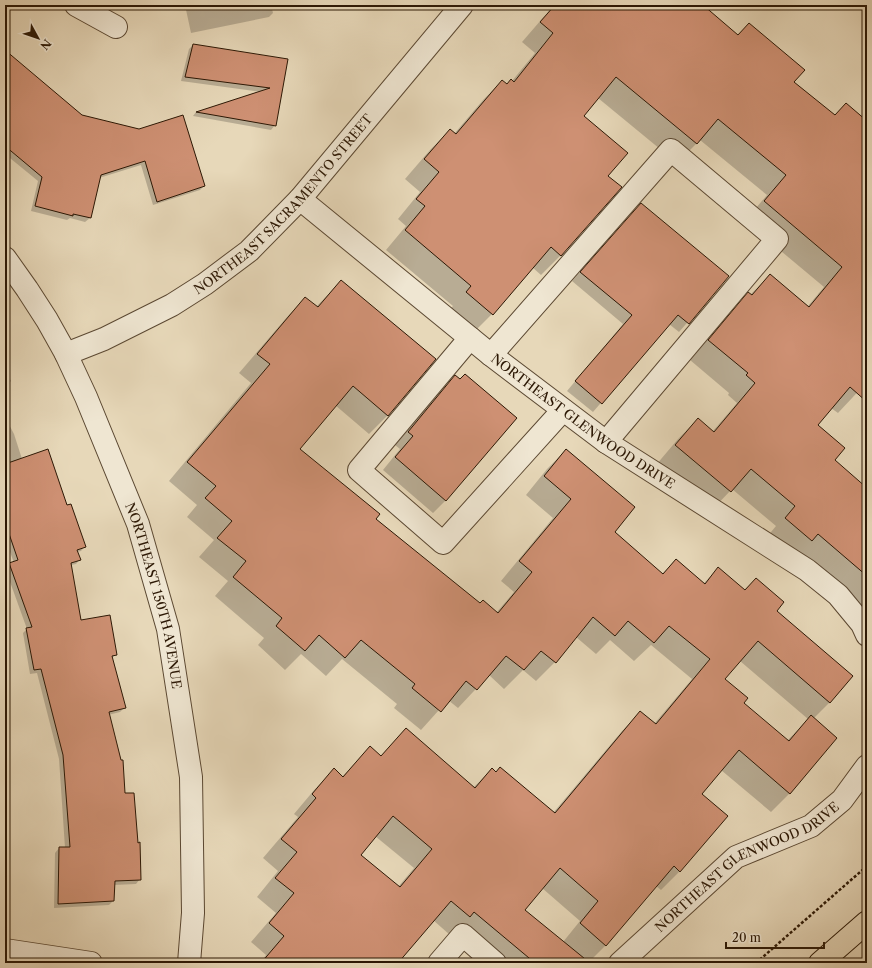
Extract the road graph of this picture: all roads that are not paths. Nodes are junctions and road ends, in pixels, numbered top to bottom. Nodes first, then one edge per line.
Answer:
1 (76, 5) edge
2 (462, 5) edge
3 (116, 27) dead end
4 (300, 199) junction
5 (5, 258) edge
6 (470, 338) junction
7 (66, 354) junction
8 (491, 355) junction
9 (562, 410) junction
10 (606, 442) junction
11 (867, 636) edge
12 (867, 766) edge
13 (867, 922) edge
14 (5, 950) edge
15 (91, 963) edge
16 (189, 963) edge
17 (439, 963) edge
18 (495, 963) edge
19 (620, 963) edge
20 (820, 963) edge

1 - 3 street
2 - 4 street, NORTHEAST SACRAMENTO STREET
4 - 6 street, NORTHEAST GLENWOOD DRIVE
4 - 7 street, NORTHEAST SACRAMENTO STREET
5 - 7 street, NORTHEAST 150TH AVENUE
6 - 8 street, NORTHEAST GLENWOOD DRIVE
6 - 9 street
7 - 16 street, NORTHEAST 150TH AVENUE
8 - 9 street, NORTHEAST GLENWOOD DRIVE
8 - 10 street
9 - 10 street, NORTHEAST GLENWOOD DRIVE
10 - 11 street, NORTHEAST GLENWOOD DRIVE
12 - 19 street, NORTHEAST GLENWOOD DRIVE
13 - 20 highway
14 - 15 street
17 - 18 street

